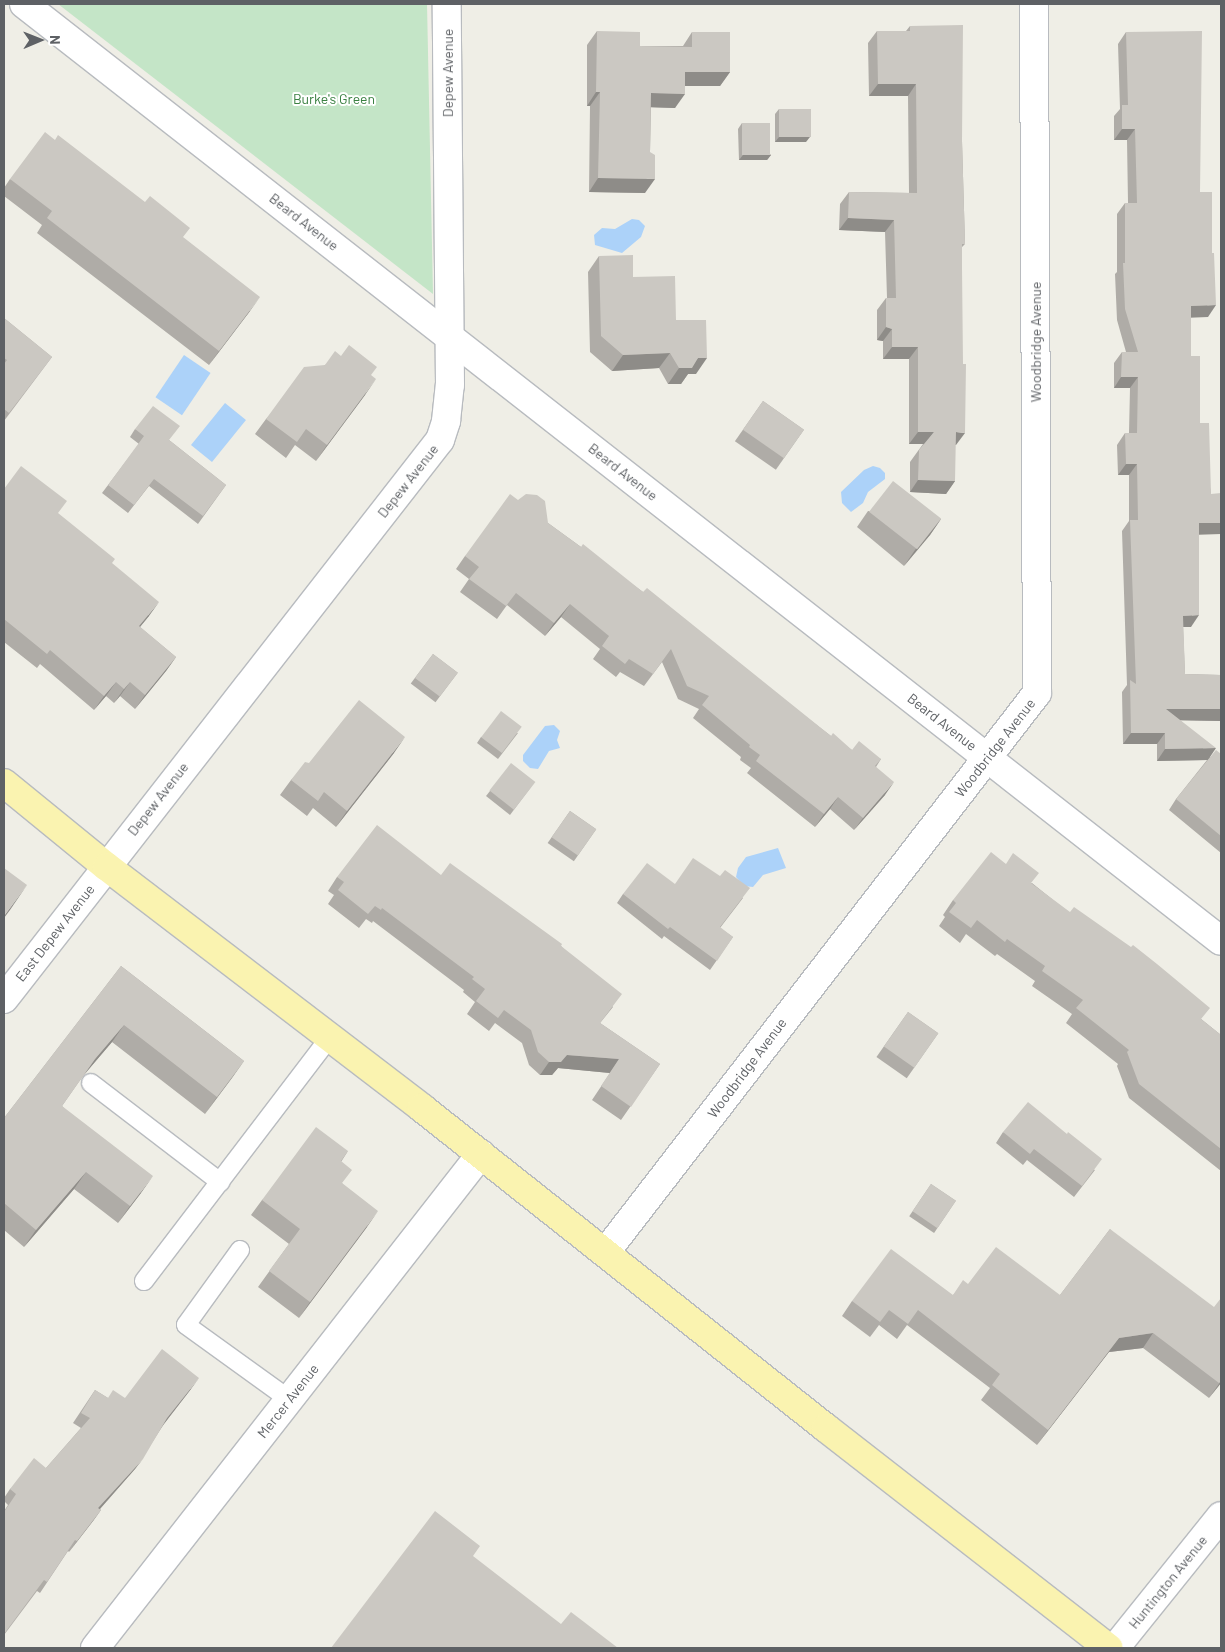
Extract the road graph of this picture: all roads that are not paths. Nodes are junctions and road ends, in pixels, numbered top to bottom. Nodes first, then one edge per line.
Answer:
1 (24, 4) edge
2 (447, 4) edge
3 (1034, 4) edge
4 (450, 336) junction
5 (987, 758) junction
6 (4, 784) edge
7 (107, 866) junction
8 (1221, 941) edge
9 (4, 999) edge
10 (329, 1038) junction
11 (91, 1083) edge
12 (481, 1154) junction
13 (220, 1182) junction
14 (240, 1250) dead end
15 (606, 1253) junction
16 (144, 1281) dead end
17 (290, 1400) junction
18 (1221, 1516) edge
19 (95, 1648) edge
20 (1109, 1648) edge
21 (1115, 1648) edge

1 - 4 street, Beard Avenue
2 - 4 street, Depew Avenue
3 - 5 street, Woodbridge Avenue
4 - 5 street, Beard Avenue
4 - 7 street, Depew Avenue
5 - 8 street, Beard Avenue
5 - 15 street, Woodbridge Avenue
6 - 7 main road
7 - 9 street, East Depew Avenue
7 - 10 main road
10 - 12 main road
10 - 13 lane
11 - 13 lane
12 - 15 main road
12 - 17 street, Mercer Avenue
13 - 16 lane
14 - 17 lane
15 - 20 main road
17 - 19 street, Mercer Avenue
18 - 21 street, Huntington Avenue

